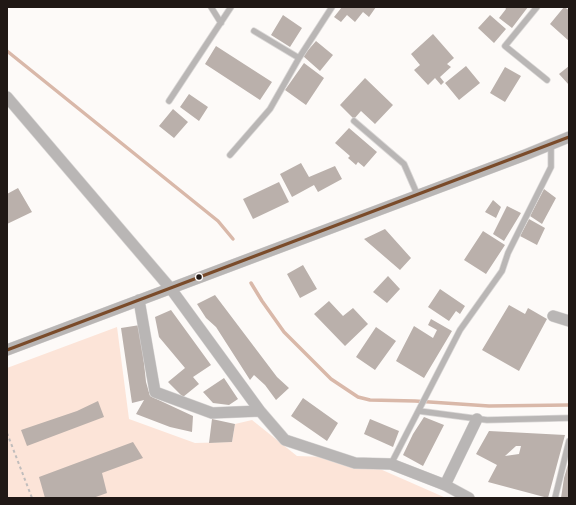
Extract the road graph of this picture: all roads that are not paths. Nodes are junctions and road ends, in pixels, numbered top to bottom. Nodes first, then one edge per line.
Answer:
1 (211, 7) edge
2 (231, 7) edge
3 (332, 7) edge
4 (537, 7) edge
5 (221, 23) junction
6 (254, 31) dead end
7 (299, 58) junction
8 (547, 80) dead end
9 (7, 97) edge
10 (169, 101) dead end
11 (354, 121) dead end
12 (569, 137) edge
13 (552, 144) junction
14 (230, 155) dead end
15 (418, 196) junction
16 (171, 289) junction
17 (139, 300) junction
18 (553, 316) dead end
19 (569, 321) edge
20 (7, 350) edge
21 (420, 410) junction
22 (260, 411) junction
23 (569, 418) edge
24 (477, 419) junction
25 (569, 441) edge
26 (391, 464) junction
27 (445, 486) junction
28 (469, 498) edge
29 (555, 498) edge

1 - 5 lane
2 - 5 lane
3 - 7 lane
4 - 8 lane
5 - 10 lane
6 - 7 lane
7 - 14 lane
9 - 16 street
11 - 15 lane
12 - 13 street
13 - 15 street
13 - 21 lane
15 - 16 street
16 - 17 street
16 - 22 street
17 - 20 street
17 - 22 street
18 - 19 street
21 - 24 lane
21 - 26 lane
22 - 26 street
23 - 24 lane
24 - 27 street
25 - 29 lane
26 - 27 street
27 - 28 street

